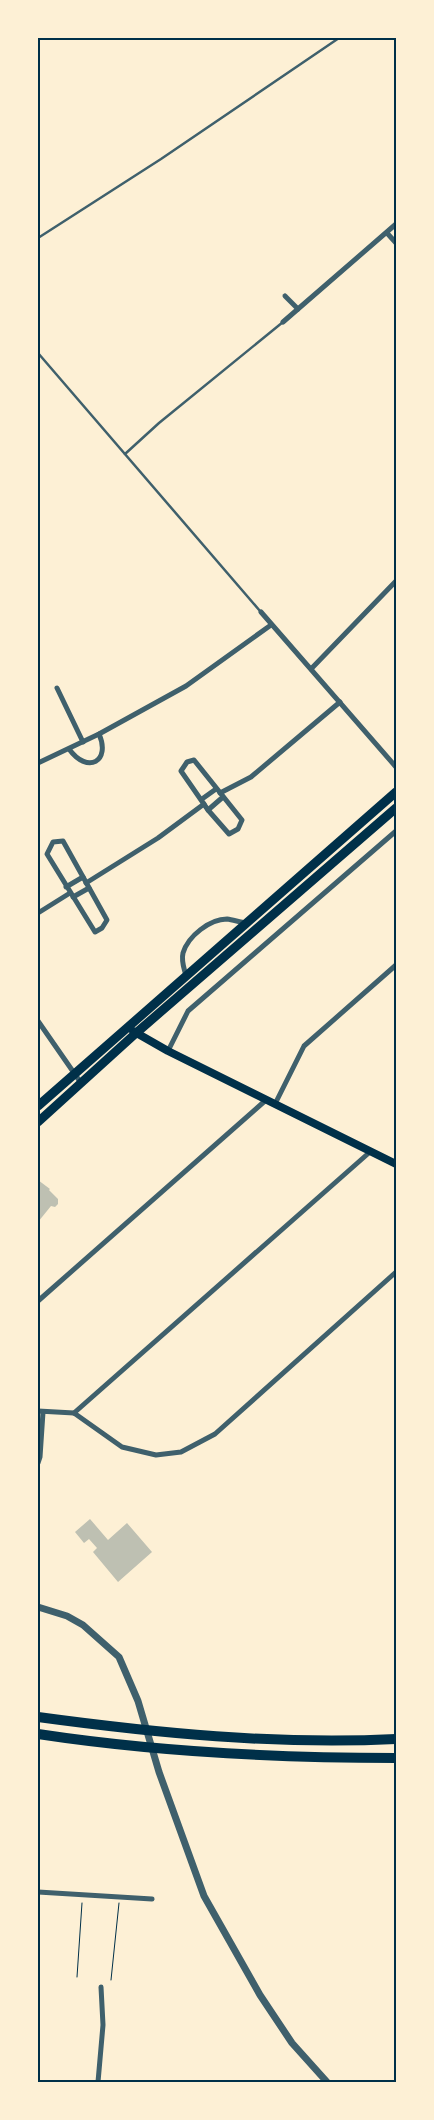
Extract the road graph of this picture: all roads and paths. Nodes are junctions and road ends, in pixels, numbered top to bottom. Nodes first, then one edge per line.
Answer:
1 (339, 38) edge
2 (396, 224) edge
3 (387, 233) junction
4 (38, 238) edge
5 (396, 243) edge
6 (286, 296) dead end
7 (298, 310) junction
8 (283, 322) joint
9 (38, 353) edge
10 (125, 455) junction
11 (395, 584) edge
12 (261, 612) joint
13 (272, 625) junction
14 (311, 668) junction
15 (57, 688) dead end
16 (340, 702) junction
17 (99, 734) junction
18 (83, 742) junction
19 (69, 749) junction
20 (38, 763) edge
21 (396, 767) edge
22 (396, 792) edge
23 (220, 793) junction
24 (203, 802) junction
25 (396, 808) edge
26 (208, 810) junction
27 (396, 831) edge
28 (86, 883) junction
29 (66, 886) junction
30 (71, 895) junction
31 (38, 913) edge
32 (246, 923) junction
33 (396, 965) edge
34 (186, 976) junction
35 (38, 1020) edge
36 (128, 1026) junction
37 (135, 1034) junction
38 (168, 1051) junction
39 (74, 1074) junction
40 (81, 1083) junction
41 (266, 1100) junction
42 (275, 1104) junction
43 (38, 1106) edge
44 (38, 1122) edge
45 (371, 1151) junction
46 (396, 1164) edge
47 (396, 1272) edge
48 (38, 1301) edge
49 (40, 1411) edge
50 (74, 1413) junction
51 (38, 1463) edge
52 (38, 1607) edge
53 (38, 1717) edge
54 (38, 1734) edge
55 (396, 1739) edge
56 (396, 1758) edge
57 (38, 1892) edge
58 (82, 1895) junction
59 (120, 1897) junction
60 (152, 1899) dead end
61 (76, 1977) dead end
62 (111, 1980) dead end
63 (101, 1987) dead end
64 (98, 2082) edge
65 (327, 2082) edge

1 - 4 lane
2 - 3 street
3 - 5 street
3 - 7 street
6 - 7 street
7 - 8 street
8 - 10 lane
9 - 10 lane
10 - 12 lane
11 - 14 street
12 - 13 street
13 - 14 street
13 - 17 street
14 - 16 street
15 - 18 street
16 - 21 street
16 - 23 street
17 - 18 street
17 - 19 street
18 - 19 street
19 - 20 street
22 - 32 main road
23 - 24 street
23 - 24 street
23 - 26 street
23 - 26 street
24 - 26 street
24 - 28 street
25 - 37 main road
27 - 38 street
28 - 29 street
28 - 29 street
28 - 30 street
28 - 30 street
29 - 30 street
30 - 31 street
32 - 34 main road
32 - 34 street
33 - 42 street
34 - 36 main road
35 - 39 street
36 - 37 main road
36 - 39 main road
37 - 38 main road
37 - 40 main road
38 - 41 main road
39 - 40 street
39 - 43 main road
40 - 44 main road
41 - 42 main road
41 - 48 street
42 - 45 main road
45 - 46 main road
45 - 50 street
47 - 50 street
49 - 50 street
49 - 51 street
52 - 65 street
53 - 55 highway
54 - 56 highway
57 - 58 street
58 - 59 street
58 - 61 path
59 - 60 street
59 - 62 path
63 - 64 street

